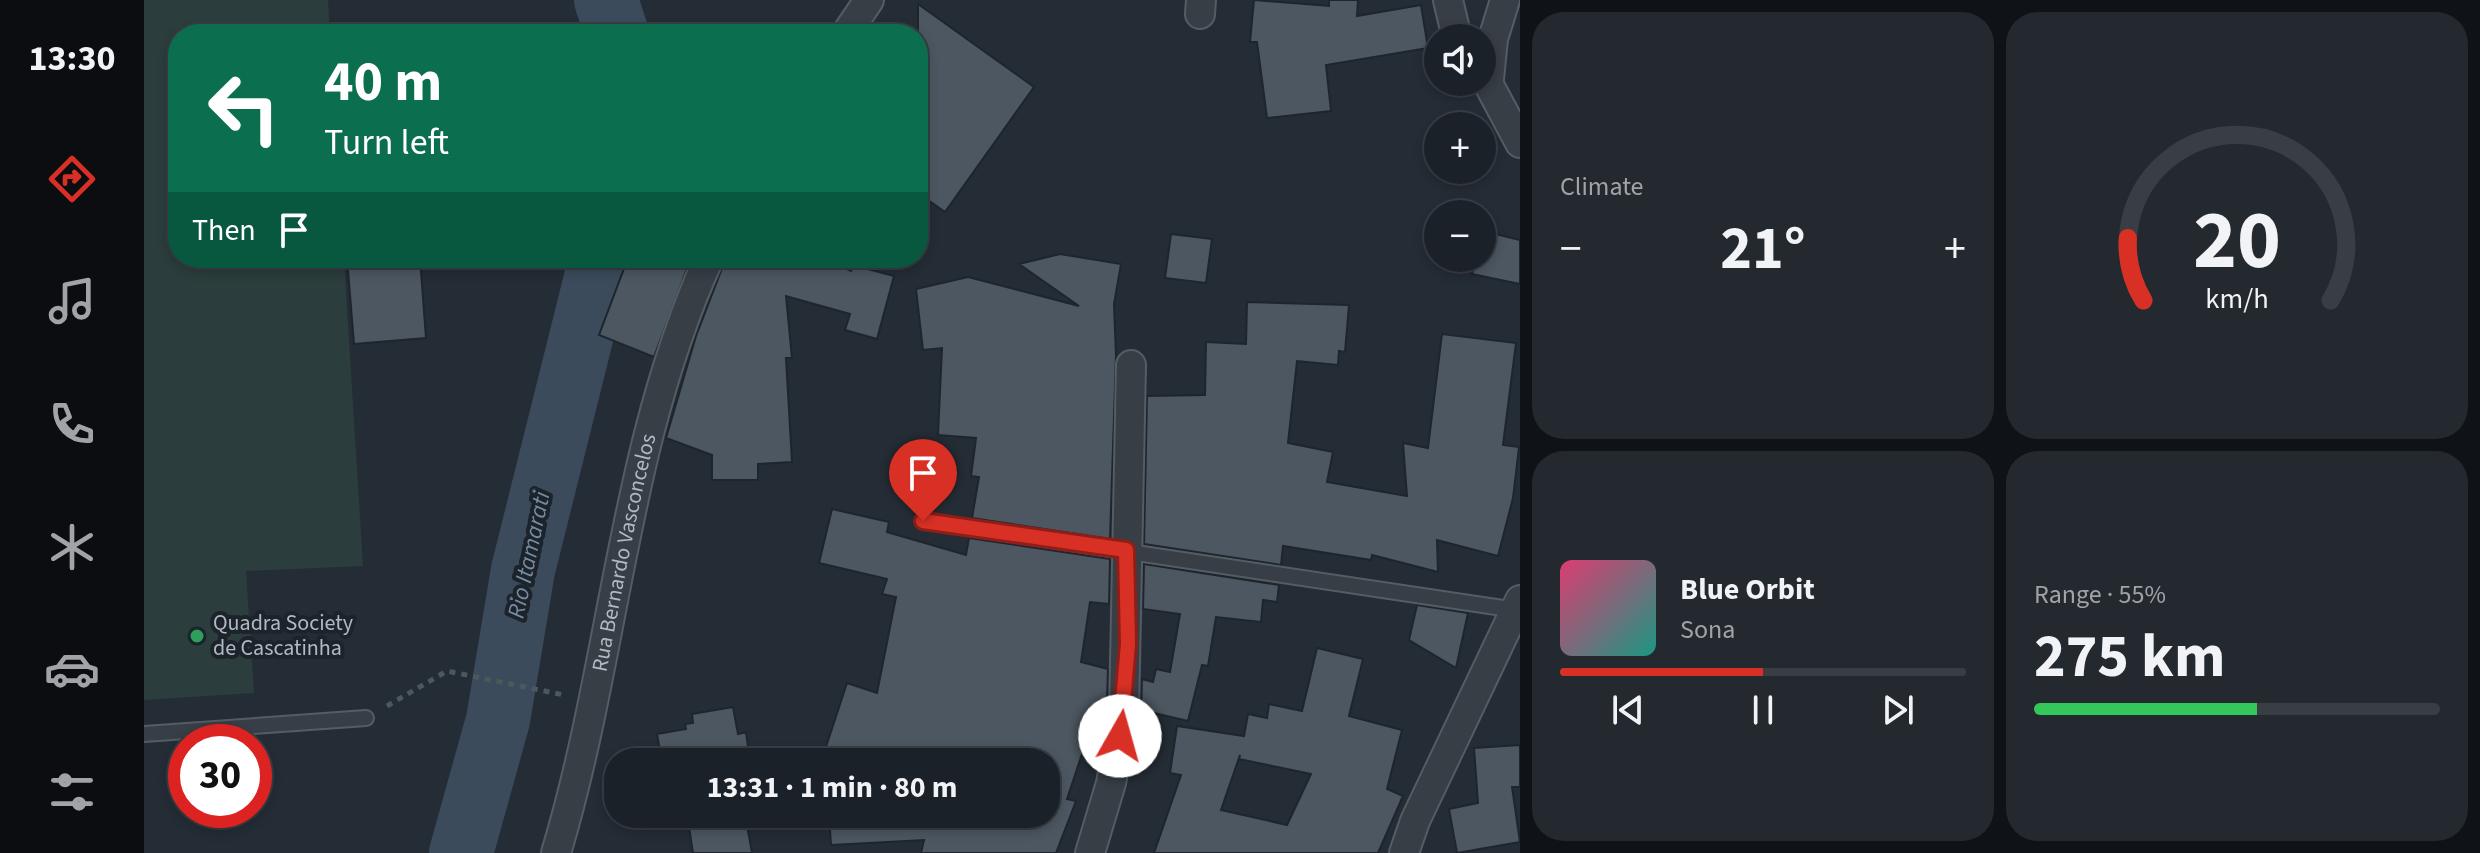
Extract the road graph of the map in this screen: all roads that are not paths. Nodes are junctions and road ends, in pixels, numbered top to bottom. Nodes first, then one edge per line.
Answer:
1 (869, 0) edge
2 (1448, 0) edge
3 (1505, 0) edge
4 (853, 24) edge
5 (1454, 24) edge
6 (1496, 29) edge
7 (1495, 96) edge
8 (1520, 143) edge
9 (705, 268) edge
10 (1131, 365) dead end
11 (923, 521) dead end
12 (1126, 550) junction
13 (1518, 605) edge
14 (366, 718) road end
15 (144, 734) edge
16 (556, 853) edge
17 (1090, 853) edge
18 (1404, 853) edge

1 - 4 street
2 - 5 street
3 - 6 street
7 - 8 street
9 - 16 street, Rua Bernardo Vasconcelos
10 - 12 street
11 - 12 lane
12 - 13 lane
12 - 17 street
13 - 18 street
14 - 15 lane

